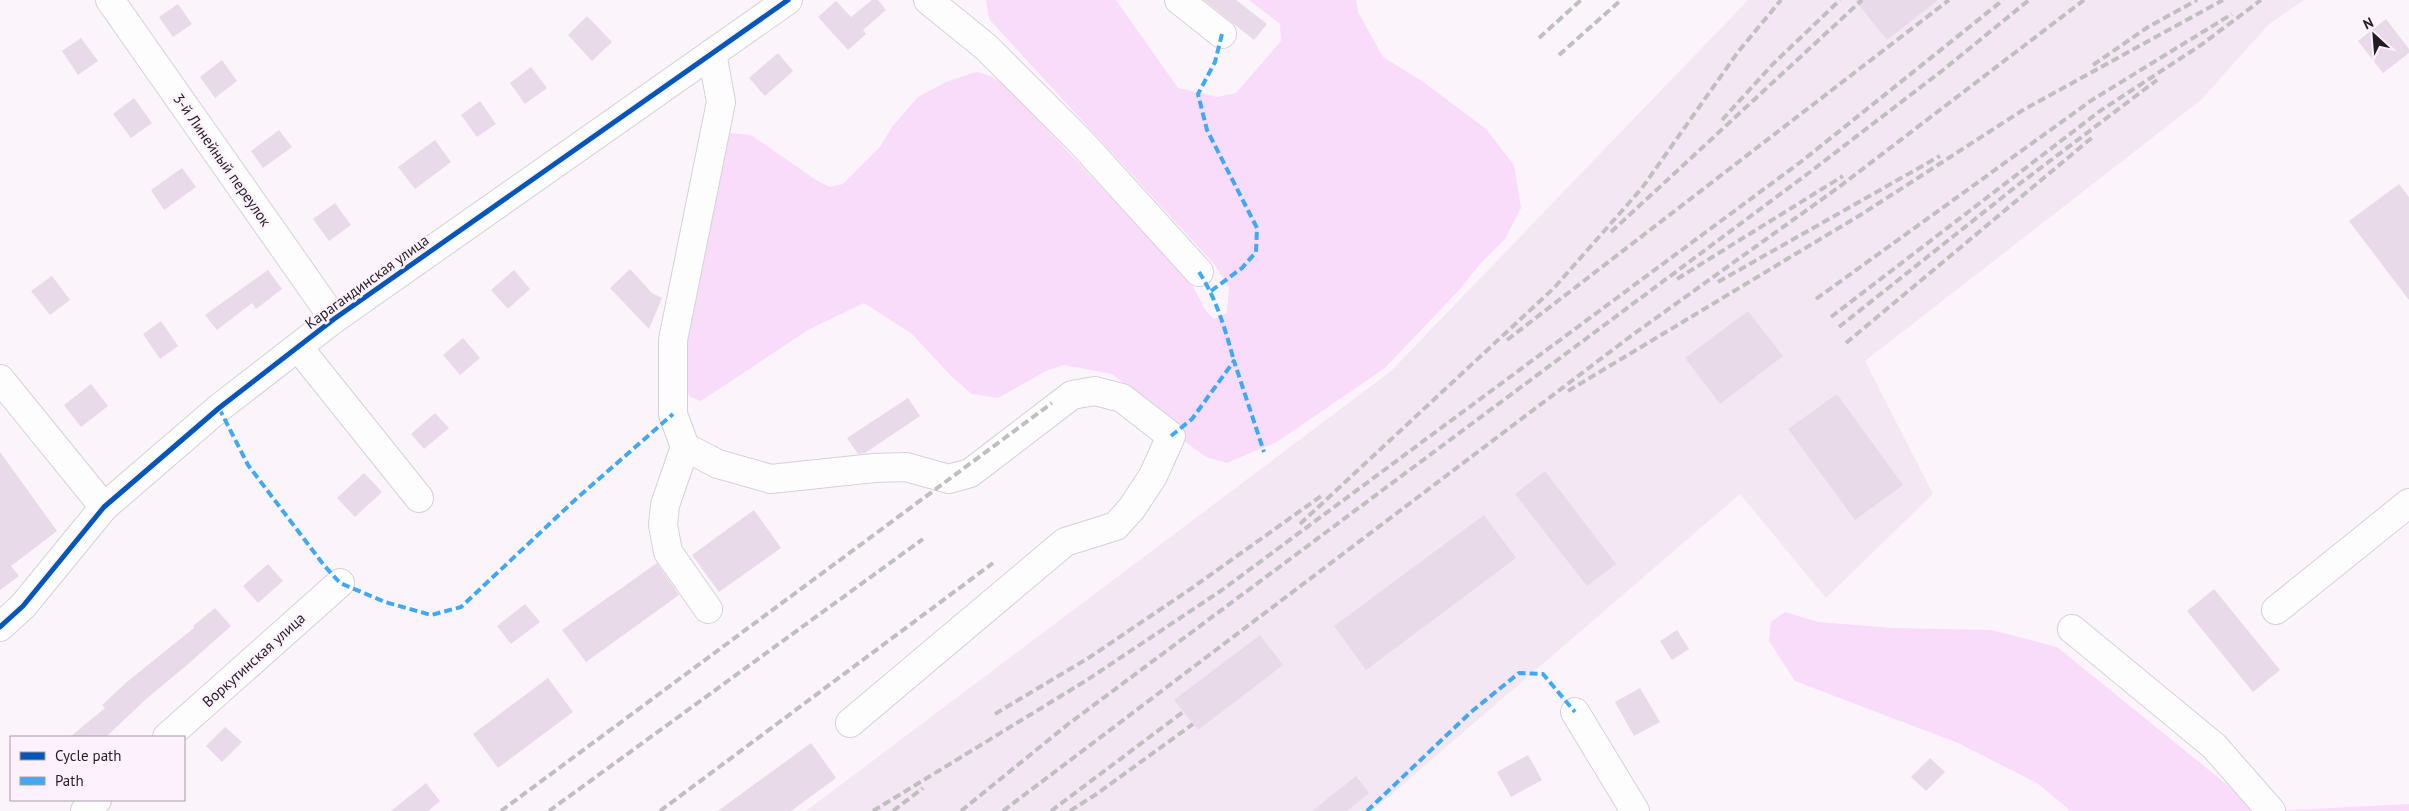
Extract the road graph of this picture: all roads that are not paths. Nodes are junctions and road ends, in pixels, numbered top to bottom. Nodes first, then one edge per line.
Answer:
1 (110, 0) edge
2 (788, 0) edge
3 (928, 0) edge
4 (1179, 0) edge
5 (1222, 34) dead end
6 (712, 53) junction
7 (1199, 272) dead end
8 (334, 319) junction
9 (298, 347) junction
10 (0, 379) edge
11 (685, 447) junction
12 (419, 498) dead end
13 (2409, 503) edge
14 (104, 507) junction
15 (340, 583) dead end
16 (708, 610) dead end
17 (2276, 610) dead end
18 (0, 627) edge
19 (2072, 629) dead end
20 (1576, 712) dead end
21 (850, 723) dead end
22 (168, 736) edge
23 (96, 801) edge
24 (85, 811) edge
25 (1635, 811) edge
26 (2271, 811) edge

1 - 8 street, 3-й Линейный переулок
2 - 6 street, Карагандинская улица
3 - 7 street
4 - 5 street
6 - 8 street, Карагандинская улица
6 - 11 street
8 - 9 street, Карагандинская улица
9 - 12 street
9 - 14 street, Карагандинская улица
10 - 14 street
11 - 16 street
11 - 21 street
13 - 17 street
14 - 18 street, Карагандинская улица
15 - 22 street, Воркутинская улица
19 - 26 street
20 - 25 street
23 - 24 street

